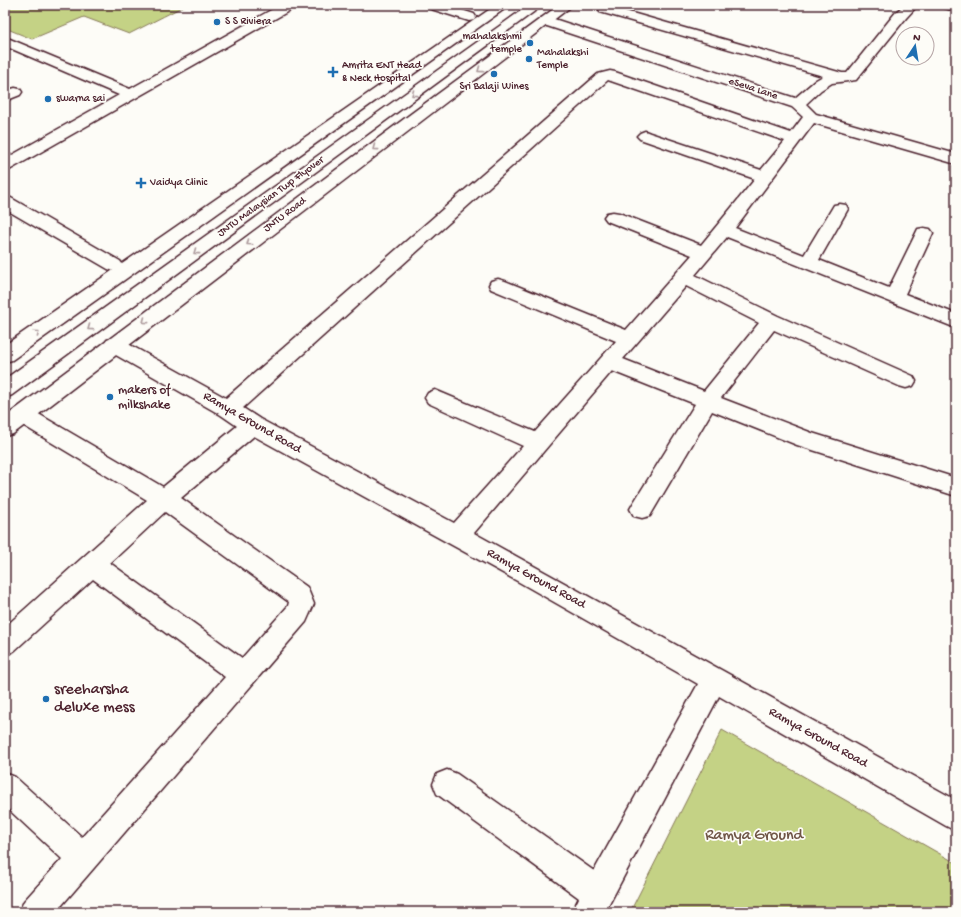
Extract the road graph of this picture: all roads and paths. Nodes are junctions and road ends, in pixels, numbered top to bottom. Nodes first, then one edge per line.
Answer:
1 (289, 5) edge
2 (433, 5) edge
3 (485, 5) edge
4 (504, 5) edge
5 (537, 5) edge
6 (567, 5) edge
7 (604, 5) edge
8 (912, 5) edge
9 (950, 5) edge
10 (956, 7) edge
11 (469, 17) junction
12 (546, 21) junction
13 (654, 24) junction
14 (5, 41) edge
15 (622, 46) junction
16 (838, 76) junction
17 (131, 95) junction
18 (797, 104) junction
19 (811, 117) junction
20 (646, 136) dead end
21 (794, 139) junction
22 (955, 158) edge
23 (5, 166) edge
24 (765, 177) junction
25 (5, 202) edge
26 (840, 209) dead end
27 (613, 217) dead end
28 (724, 230) junction
29 (924, 233) dead end
30 (704, 253) junction
31 (808, 263) junction
32 (114, 265) junction
33 (683, 277) junction
34 (498, 285) dead end
35 (894, 297) junction
36 (771, 321) junction
37 (956, 321) edge
38 (5, 338) edge
39 (628, 338) junction
40 (114, 345) junction
41 (5, 355) edge
42 (609, 362) junction
43 (906, 381) dead end
44 (5, 390) edge
45 (435, 398) dead end
46 (708, 400) junction
47 (228, 409) junction
48 (23, 415) junction
49 (252, 425) junction
50 (5, 428) edge
51 (538, 443) junction
52 (956, 487) edge
53 (164, 499) junction
54 (642, 508) dead end
55 (458, 535) junction
56 (92, 564) junction
57 (6, 640) edge
58 (244, 675) junction
59 (714, 680) junction
60 (447, 784) dead end
61 (5, 787) edge
62 (956, 816) edge
63 (83, 858) junction
64 (593, 902) edge
65 (35, 912) edge

1 - 17 street
2 - 11 street
3 - 11 street
41 -> 4 street, JNTU Malaysian Twp Flyover
5 -> 44 street, JNTU Malaysian Twp Flyover
6 - 12 street, JNTU Road
7 - 13 street
8 - 16 street
9 - 10 street
11 - 32 street
12 - 15 street, eSeva Lane
12 -> 40 street, JNTU Road
13 - 15 street
13 - 16 street
14 - 17 street
15 - 18 street, eSeva Lane
16 - 18 street
17 - 23 street
18 - 19 street, eSeva Lane
19 - 21 street
19 - 22 street, eSeva Lane
20 - 24 street
21 - 24 street
21 - 47 street
24 - 28 street
25 - 32 street
26 - 31 street
27 - 30 street
28 - 30 street
28 - 31 street
29 - 35 street
30 - 33 street
31 - 35 street
32 - 38 street
33 - 36 street
33 - 39 street
34 - 39 street
35 - 37 street
36 - 43 street
36 - 46 street
39 - 42 street
40 - 47 street, Ramya Ground Road
40 - 48 street, JNTU Road
42 - 46 street
42 - 51 street
45 - 51 street
46 - 52 street
46 - 54 street
47 - 49 street, Ramya Ground Road
48 - 50 street, JNTU Road
48 - 53 street
49 - 53 street
49 - 55 street, Ramya Ground Road
51 - 55 street
53 - 56 street
53 - 58 street
55 - 59 street, Ramya Ground Road
56 - 57 street
56 - 58 street
58 - 63 street
59 - 62 street, Ramya Ground Road
59 - 64 street
60 - 64 street
61 - 63 street
63 - 65 street

